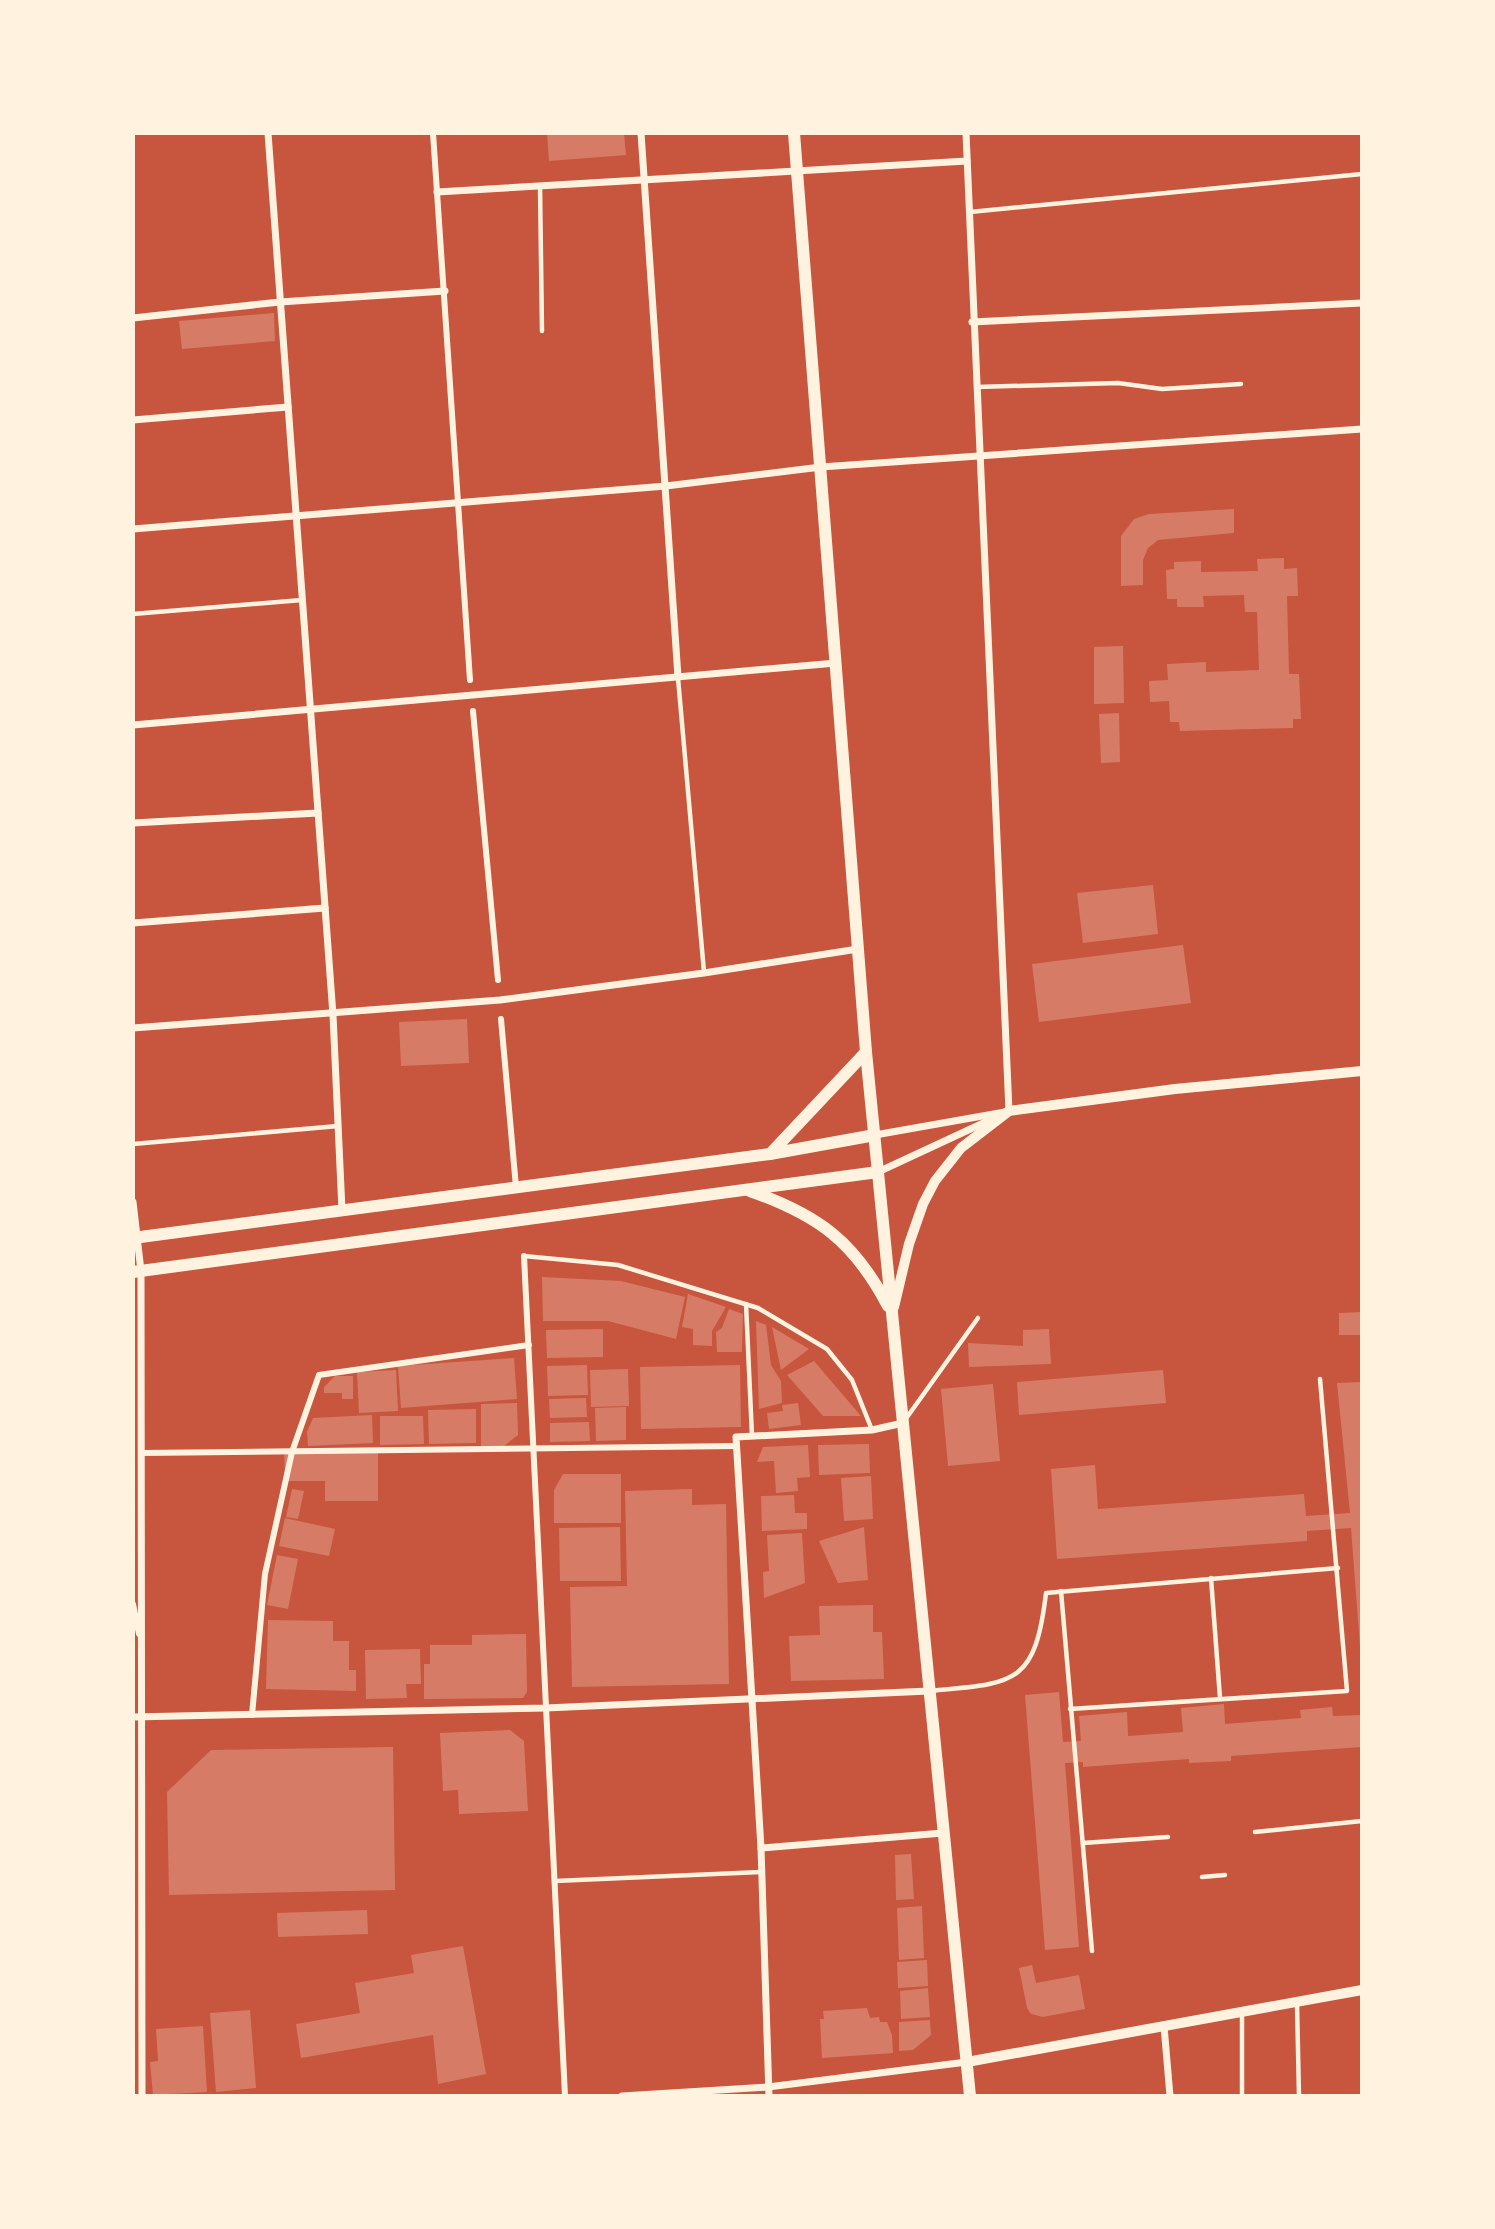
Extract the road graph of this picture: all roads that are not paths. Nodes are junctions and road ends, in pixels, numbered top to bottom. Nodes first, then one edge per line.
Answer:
1 (268, 133) edge
2 (433, 133) edge
3 (641, 133) edge
4 (794, 133) edge
5 (966, 133) edge
6 (967, 161) junction
7 (797, 172) junction
8 (1362, 174) edge
9 (644, 181) junction
10 (540, 185) junction
11 (437, 192) junction
12 (969, 212) junction
13 (445, 292) junction
14 (280, 302) junction
15 (1362, 303) edge
16 (133, 318) edge
17 (972, 322) junction
18 (541, 331) dead end
19 (1241, 384) dead end
20 (976, 387) junction
21 (289, 407) junction
22 (133, 420) edge
23 (1362, 429) edge
24 (980, 456) junction
25 (821, 467) junction
26 (666, 486) junction
27 (457, 505) junction
28 (297, 516) junction
29 (133, 530) edge
30 (303, 600) junction
31 (133, 614) edge
32 (836, 663) junction
33 (678, 677) junction
34 (470, 680) dead end
35 (310, 709) junction
36 (473, 711) dead end
37 (133, 725) edge
38 (318, 813) junction
39 (133, 823) edge
40 (326, 908) junction
41 (133, 923) edge
42 (858, 949) junction
43 (704, 973) junction
44 (498, 980) dead end
45 (333, 1015) junction
46 (502, 1019) dead end
47 (133, 1028) edge
48 (866, 1052) junction
49 (1362, 1071) edge
50 (1009, 1111) junction
51 (340, 1126) junction
52 (875, 1135) junction
53 (133, 1144) edge
54 (770, 1154) junction
55 (878, 1172) junction
56 (516, 1187) junction
57 (747, 1190) junction
58 (133, 1202) edge
59 (342, 1210) junction
60 (135, 1237) edge
61 (524, 1256) joint
62 (137, 1272) edge
63 (746, 1304) junction
64 (892, 1314) junction
65 (978, 1318) dead end
66 (529, 1345) junction
67 (1320, 1379) dead end
68 (902, 1423) junction
69 (872, 1430) junction
70 (752, 1437) junction
71 (737, 1446) junction
72 (139, 1449) edge
73 (534, 1450) junction
74 (292, 1452) junction
75 (1338, 1568) junction
76 (1211, 1578) junction
77 (1061, 1591) junction
78 (133, 1604) edge
79 (143, 1653) junction
80 (929, 1691) junction
81 (753, 1697) junction
82 (1220, 1698) junction
83 (546, 1708) junction
84 (1070, 1709) junction
85 (252, 1715) junction
86 (133, 1717) edge
87 (144, 1717) junction
88 (1362, 1821) edge
89 (1255, 1832) dead end
90 (943, 1833) junction
91 (1168, 1838) dead end
92 (1083, 1843) junction
93 (761, 1848) junction
94 (761, 1872) junction
95 (1225, 1875) dead end
96 (1202, 1877) dead end
97 (555, 1881) junction
98 (1093, 1951) dead end
99 (1362, 1990) edge
100 (1297, 2002) junction
101 (1242, 2012) junction
102 (1164, 2026) junction
103 (967, 2062) junction
104 (768, 2087) junction
105 (142, 2096) edge
106 (565, 2096) edge
107 (622, 2096) edge
108 (769, 2096) edge
109 (970, 2096) edge
110 (1170, 2096) edge
111 (1242, 2096) edge
112 (1299, 2096) edge

1 - 14 street
2 - 11 street
3 - 9 street
4 - 7 main road
5 - 6 street
6 - 7 street
6 - 12 street
7 - 9 street
7 - 25 main road
8 - 12 lane
9 - 10 street
9 - 26 street
10 - 11 street
10 - 18 lane
11 - 13 street
12 - 17 street
13 - 14 street
13 - 27 street
14 - 16 street
14 - 21 street
15 - 17 street
17 - 20 street
19 - 20 lane
20 - 24 street
21 - 22 street
21 - 28 street
23 - 24 street
24 - 25 street
24 - 50 street
25 - 26 street
25 - 32 main road
26 - 27 street
26 - 33 street
27 - 28 street
27 - 34 street
28 - 29 street
28 - 30 street
30 - 31 lane
30 - 35 street
32 - 33 street
32 - 42 main road
33 - 35 street
33 - 43 lane
35 - 37 street
35 - 38 street
36 - 44 street
38 - 39 street
38 - 40 street
40 - 41 street
40 - 45 street
42 - 43 street
42 - 48 main road
43 - 45 street
45 - 47 street
45 - 51 street
46 - 56 street
48 - 52 main road
48 - 54 main road
49 - 50 street
50 - 52 street
50 - 55 street
50 - 64 street
51 - 53 lane
51 - 59 street
52 - 54 main road
52 - 55 main road
54 - 56 main road
55 - 57 main road
55 - 64 main road
56 - 59 main road
57 - 62 main road
57 - 64 main road
58 - 60 street
59 - 60 main road
60 - 62 street
61 - 63 lane
61 - 66 street
62 - 72 street
63 - 69 lane
63 - 70 lane
64 - 68 main road
65 - 68 lane
66 - 73 street
66 - 74 street
67 - 75 lane
68 - 69 street
68 - 80 main road
69 - 70 street
70 - 71 street
71 - 73 street
71 - 81 street
72 - 74 street
72 - 79 street
73 - 74 street
73 - 83 street
74 - 85 street
75 - 76 lane
75 - 82 lane
76 - 77 lane
76 - 82 lane
77 - 80 lane
77 - 84 lane
78 - 79 street
79 - 87 street
80 - 81 street
80 - 90 main road
81 - 83 street
81 - 93 street
82 - 84 lane
83 - 85 street
83 - 97 street
84 - 92 lane
85 - 87 street
86 - 87 street
87 - 105 street
88 - 89 lane
90 - 93 street
90 - 103 main road
91 - 92 lane
92 - 98 lane
93 - 94 street
94 - 97 lane
94 - 104 street
95 - 96 lane
97 - 106 street
99 - 100 street
100 - 101 street
100 - 112 lane
101 - 102 street
101 - 111 lane
102 - 103 street
102 - 110 street
103 - 104 street
103 - 109 main road
104 - 107 street
104 - 108 street

